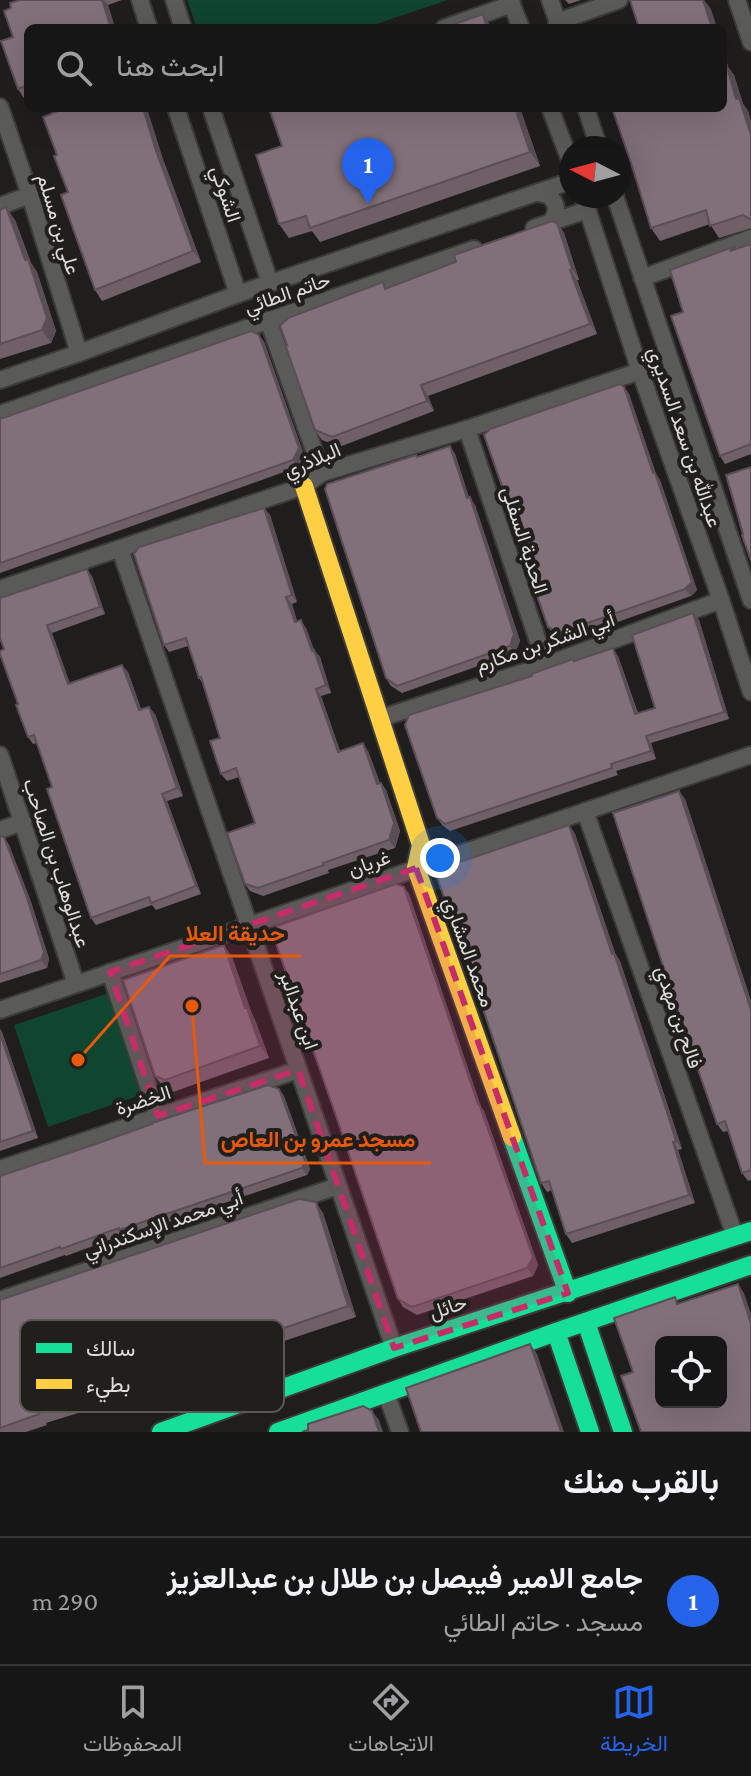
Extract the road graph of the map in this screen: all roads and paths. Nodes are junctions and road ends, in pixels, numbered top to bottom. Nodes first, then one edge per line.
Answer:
1 (140, 0) edge
2 (174, 0) edge
3 (550, 0) edge
4 (619, 0) edge
5 (737, 0) edge
6 (511, 2) edge
7 (148, 24) edge
8 (182, 24) edge
9 (454, 24) edge
10 (519, 24) edge
11 (558, 24) edge
12 (560, 24) edge
13 (751, 42) edge
14 (0, 107) edge
15 (177, 112) edge
16 (215, 112) edge
17 (552, 112) edge
18 (587, 112) edge
19 (561, 136) edge
20 (595, 136) edge
21 (559, 185) edge
22 (537, 193) junction
23 (30, 195) junction
24 (0, 206) edge
25 (576, 208) edge
26 (587, 208) edge
27 (619, 208) edge
28 (551, 222) junction
29 (521, 232) edge
30 (751, 238) edge
31 (492, 243) edge
32 (258, 249) junction
33 (227, 262) junction
34 (642, 278) junction
35 (270, 283) junction
36 (238, 294) junction
37 (268, 320) junction
38 (79, 353) junction
39 (640, 371) junction
40 (0, 380) edge
41 (0, 414) edge
42 (467, 429) junction
43 (322, 473) junction
44 (304, 486) junction
45 (120, 549) junction
46 (0, 589) edge
47 (721, 600) junction
48 (751, 600) edge
49 (546, 665) junction
50 (751, 692) edge
51 (381, 718) junction
52 (0, 755) edge
53 (751, 755) edge
54 (585, 811) junction
55 (23, 822) junction
56 (0, 830) edge
57 (416, 868) junction
58 (249, 925) junction
59 (110, 972) junction
60 (76, 984) junction
61 (0, 1010) edge
62 (298, 1070) junction
63 (158, 1116) junction
64 (0, 1169) edge
65 (338, 1186) junction
66 (743, 1234) edge
67 (658, 1263) junction
68 (751, 1265) edge
69 (568, 1293) junction
70 (668, 1294) junction
71 (0, 1300) edge
72 (586, 1322) junction
73 (556, 1332) junction
74 (394, 1348) junction
75 (601, 1366) junction
76 (572, 1379) junction
77 (284, 1388) edge
78 (386, 1393) junction
79 (216, 1412) edge
80 (161, 1432) edge
81 (278, 1432) edge
82 (400, 1432) edge
83 (590, 1432) edge
84 (623, 1432) edge

1 - 7 street
2 - 8 street
3 - 11 street
4 - 12 street
5 - 13 street
6 - 9 street
6 - 10 street
14 - 23 street, علي بن مسلم
15 - 33 street, الشوكي
16 - 32 street, الشوكي
17 - 19 street
18 - 20 street
21 - 22 street, حاتم الطائي
22 - 28 street
22 - 35 street, حاتم الطائي
23 - 24 street
23 - 38 street, علي بن مسلم
25 - 28 street
26 - 39 street, عبدالله بن سعد السديري
27 - 34 street, عبدالله بن سعد السديري
28 - 29 street
30 - 34 street
31 - 37 street, حاتم الطائي
32 - 33 street
32 - 35 street, الشوكي
33 - 36 street, الشوكي
34 - 48 street, عبدالله بن سعد السديري
35 - 36 street, حاتم الطائي
36 - 38 street, حاتم الطائي
37 - 41 street, حاتم الطائي
37 - 43 street
38 - 40 street, حاتم الطائي
39 - 42 street, البلاذري
39 - 47 street, عبدالله بن سعد السديري
42 - 43 street, البلاذري
42 - 49 street, الحدبة السفلى
43 - 44 street, البلاذري
44 - 45 street, البلاذري
44 - 51 street, محمد المشاري
45 - 46 street, البلاذري
45 - 58 street, ابن عبدالبر
47 - 49 street, أبي الشكر بن مكارم
47 - 50 street, عبدالله بن سعد السديري
49 - 51 street, أبي الشكر بن مكارم
51 - 57 street, محمد المشاري
52 - 55 street, عبدالوهاب بن الصاحب
53 - 54 street, غريان
54 - 57 street, غريان
54 - 66 street, فالح بن مهدي
55 - 56 street
55 - 60 street, عبدالوهاب بن الصاحب
57 - 58 street, غريان
57 - 69 street, محمد المشاري
58 - 59 street, غريان
58 - 62 street, ابن عبدالبر
59 - 60 street, غريان
59 - 63 street
60 - 61 street, غريان
62 - 63 street, الخضرة
62 - 65 street, ابن عبدالبر
63 - 64 street, الخضرة
65 - 71 street, أبي محمد الإسكندراني
65 - 74 street, ابن عبدالبر
66 - 67 street, حائل
67 - 69 street, حائل
67 - 70 street
68 - 70 street
69 - 74 street, حائل
70 - 72 street
72 - 73 street
72 - 75 street
73 - 76 street
73 - 78 street
74 - 77 street, حائل
75 - 76 street
75 - 84 street
76 - 83 street
78 - 81 street
78 - 82 street
79 - 80 street, حائل

